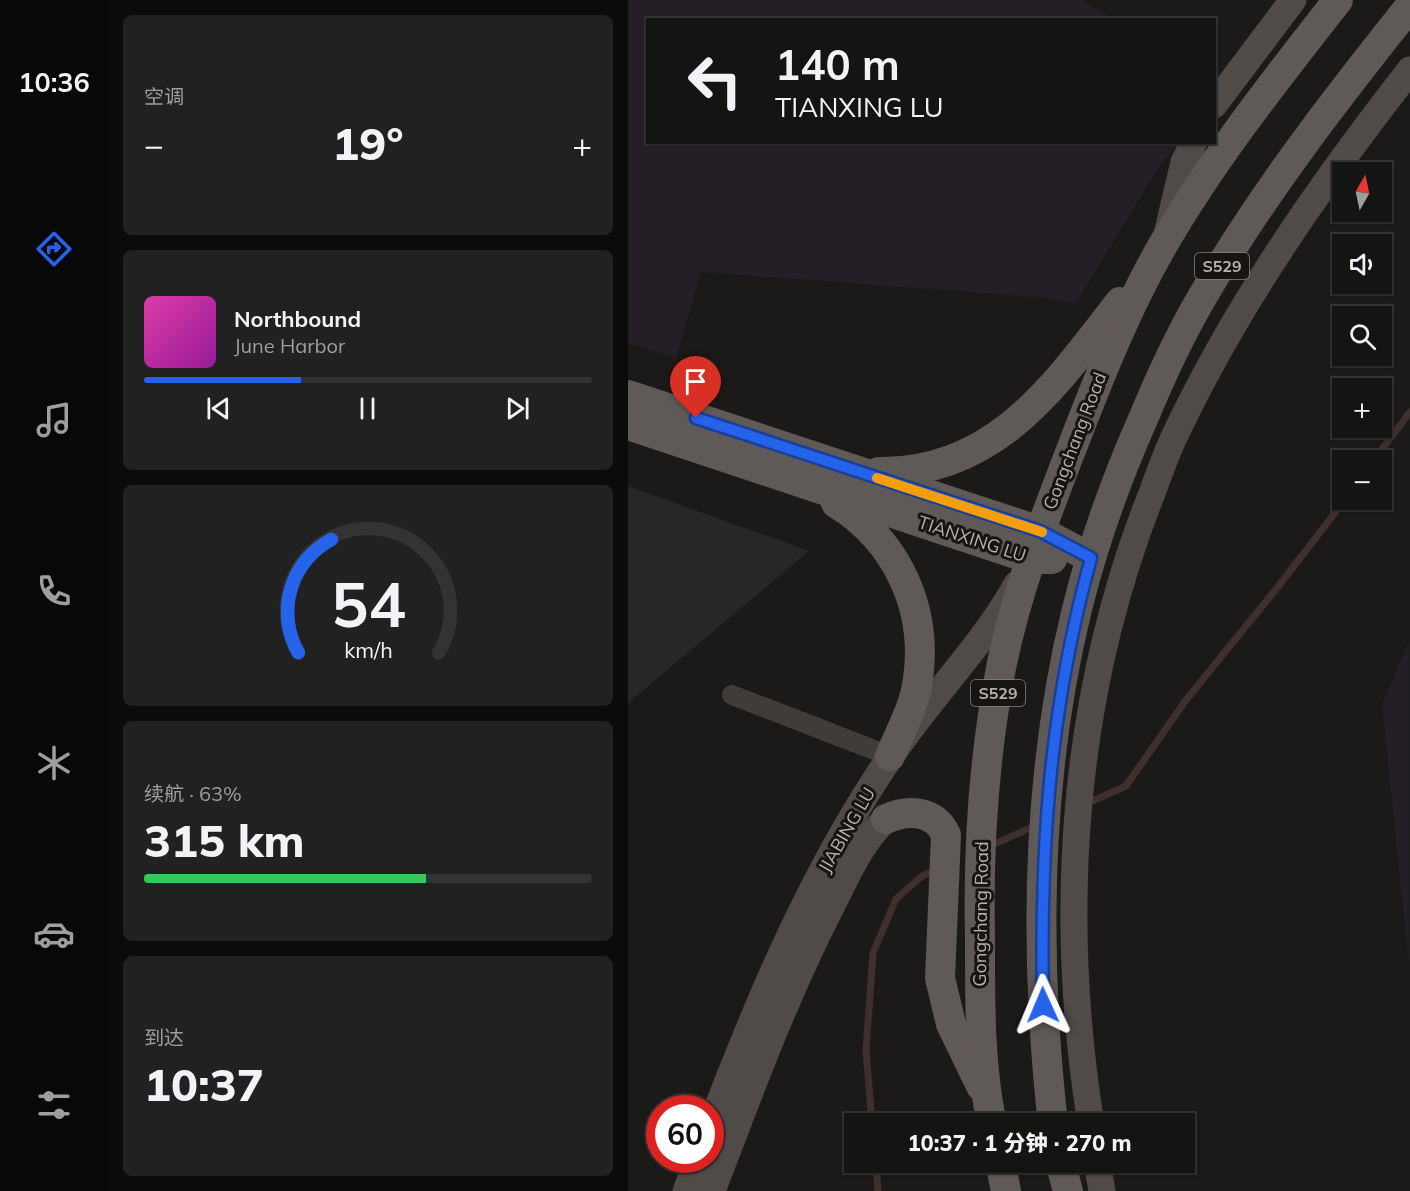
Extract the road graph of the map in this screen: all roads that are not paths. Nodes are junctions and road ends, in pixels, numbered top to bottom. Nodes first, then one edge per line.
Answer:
1 (1292, 0) edge
2 (1338, 0) edge
3 (1410, 6) edge
4 (1410, 70) edge
5 (1216, 102) edge
6 (1193, 144) edge
7 (1165, 242) junction
8 (628, 395) edge
9 (628, 425) edge
10 (834, 464) junction
11 (800, 483) junction
12 (1040, 531) junction
13 (1091, 558) junction
14 (1031, 559) junction
15 (732, 695) dead end
16 (890, 756) junction
17 (886, 819) joint
18 (722, 1095) edge
19 (989, 1113) edge
20 (990, 1113) edge
21 (1052, 1113) edge
22 (1089, 1113) edge
23 (693, 1173) edge
24 (1002, 1173) edge
25 (1063, 1173) edge
26 (1099, 1173) edge
27 (686, 1191) edge
28 (712, 1191) edge
29 (1006, 1191) edge
30 (1068, 1191) edge
31 (1102, 1191) edge

1 - 5 main road
2 - 7 main road, Gongchang Road / S529
3 - 13 main road, S529
4 - 22 main road
6 - 7 main road
7 - 10 main road
7 - 12 main road, Gongchang Road / S529
8 - 10 main road, TIANXING LU
9 - 11 main road, TIANXING LU
10 - 12 main road, TIANXING LU
11 - 14 main road, TIANXING LU
11 - 16 main road
12 - 13 main road, TIANXING LU
12 - 14 main road, Gongchang Road / S529
13 - 14 main road, TIANXING LU
13 - 21 main road, S529
14 - 16 main road, JIABING LU
14 - 20 main road, Gongchang Road / S529
15 - 16 street
16 - 18 main road, JIABING LU
17 - 19 main road
17 - 28 main road, JIABING LU
23 - 27 main road
24 - 29 main road
25 - 30 main road
26 - 31 main road

